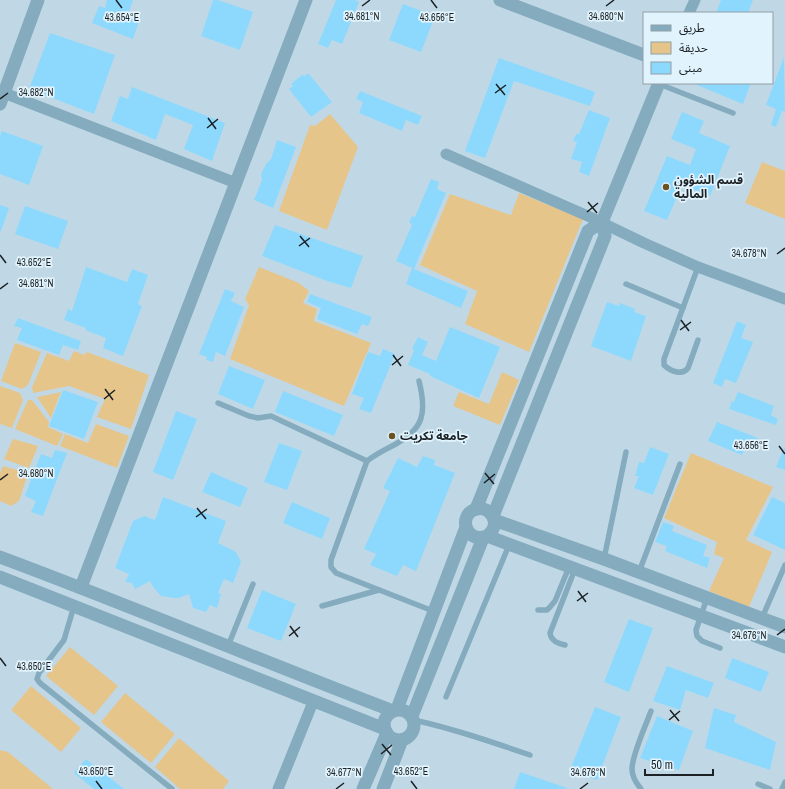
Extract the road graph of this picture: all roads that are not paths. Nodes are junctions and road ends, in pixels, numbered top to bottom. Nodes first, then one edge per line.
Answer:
1 (38, 0) edge
2 (306, 0) edge
3 (500, 0) edge
4 (695, 0) edge
5 (689, 12) edge
6 (643, 55) edge
7 (659, 84) edge
8 (661, 84) edge
9 (2, 98) edge
10 (732, 113) dead end
11 (446, 154) dead end
12 (236, 183) junction
13 (602, 222) junction
14 (698, 267) junction
15 (626, 284) dead end
16 (785, 299) edge
17 (683, 308) junction
18 (698, 340) dead end
19 (418, 381) dead end
20 (218, 403) dead end
21 (626, 452) dead end
22 (367, 461) junction
23 (680, 464) dead end
24 (476, 509) junction
25 (494, 518) junction
26 (466, 526) junction
27 (485, 537) junction
28 (509, 544) junction
29 (0, 557) edge
30 (604, 559) junction
31 (785, 565) edge
32 (572, 568) junction
33 (639, 572) junction
34 (0, 577) edge
35 (253, 584) dead end
36 (81, 587) junction
37 (379, 590) junction
38 (707, 598) junction
39 (74, 606) junction
40 (322, 606) dead end
41 (538, 610) dead end
42 (433, 611) junction
43 (702, 616) junction
44 (762, 618) junction
45 (785, 627) edge
46 (564, 645) dead end
47 (228, 646) junction
48 (785, 647) edge
49 (720, 648) dead end
50 (446, 697) dead end
51 (313, 702) junction
52 (395, 710) junction
53 (651, 711) dead end
54 (413, 718) junction
55 (386, 731) junction
56 (402, 740) junction
57 (530, 755) dead end
58 (785, 782) edge
59 (758, 784) dead end
60 (172, 789) edge
61 (278, 789) edge
62 (363, 789) edge
63 (383, 789) edge
64 (641, 789) edge
65 (770, 789) edge
66 (782, 789) edge

1 - 9 street
2 - 12 street
3 - 6 street
4 - 5 street
7 - 13 street
8 - 10 lane
9 - 12 street
11 - 13 street
12 - 36 street
13 - 14 street
13 - 24 street
13 - 25 street
14 - 16 street
14 - 17 lane
15 - 17 lane
17 - 18 lane
19 - 22 lane
20 - 22 lane
21 - 30 lane
22 - 37 lane
23 - 33 lane
24 - 25 street
24 - 26 street
25 - 27 street
25 - 30 street
26 - 27 street
26 - 42 street
27 - 28 street
27 - 54 street
28 - 32 street
28 - 50 lane
29 - 36 street
30 - 33 street
31 - 44 lane
32 - 41 lane
32 - 43 street
32 - 46 lane
33 - 38 street
34 - 39 street
35 - 47 lane
36 - 47 street
37 - 40 lane
37 - 42 lane
38 - 43 lane
38 - 44 street
39 - 51 street
39 - 60 lane
42 - 52 street
43 - 48 street
43 - 49 lane
44 - 45 street
47 - 52 street
51 - 55 street
51 - 61 street
52 - 54 street
52 - 55 street
53 - 64 lane
54 - 56 street
54 - 57 lane
55 - 56 street
55 - 62 street
56 - 63 street
58 - 66 lane
59 - 65 lane

